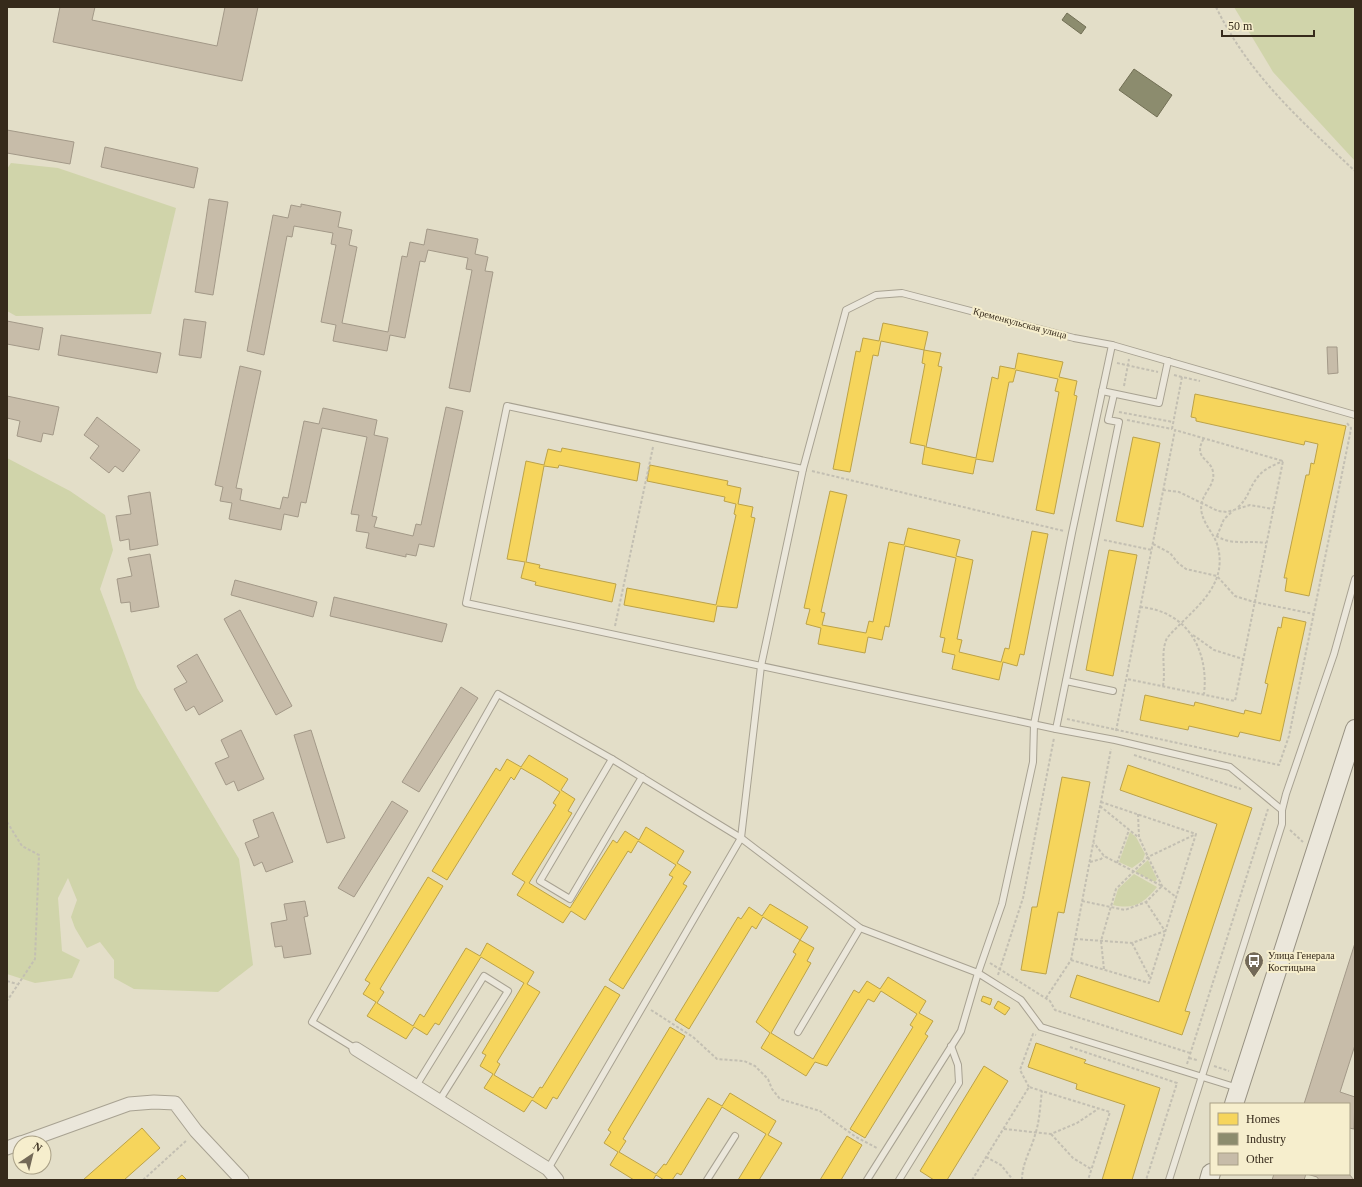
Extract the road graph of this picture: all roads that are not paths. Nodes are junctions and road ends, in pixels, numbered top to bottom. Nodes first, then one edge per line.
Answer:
1 (1112, 345) junction
2 (1168, 361) junction
3 (1102, 392) junction
4 (1114, 394) junction
5 (1355, 415) edge
6 (803, 469) junction
7 (1355, 579) edge
8 (761, 666) junction
9 (1066, 681) junction
10 (1113, 691) dead end
11 (1034, 724) junction
12 (1056, 729) junction
13 (1355, 729) edge
14 (612, 759) junction
15 (642, 777) junction
16 (1282, 810) junction
17 (741, 838) junction
18 (860, 928) junction
19 (978, 973) junction
20 (798, 1032) dead end
21 (952, 1046) junction
22 (356, 1049) joint
23 (1201, 1076) junction
24 (416, 1086) junction
25 (1239, 1089) edge
26 (439, 1100) junction
27 (42, 1135) edge
28 (735, 1136) dead end
29 (548, 1168) junction
30 (242, 1180) edge
31 (557, 1180) edge
32 (707, 1180) edge
33 (867, 1180) edge
34 (899, 1180) edge
35 (1168, 1180) edge

1 - 2 lane, Кременкульская улица
1 - 3 lane
1 - 6 lane, Кременкульская улица
2 - 4 lane
2 - 5 lane, Кременкульская улица
3 - 4 lane
3 - 11 lane
4 - 9 lane
6 - 8 lane, Кременкульская улица
6 - 8 lane
7 - 16 lane
8 - 11 lane
8 - 17 lane, Кременкульская улица
9 - 10 lane
9 - 12 lane
11 - 12 lane
11 - 19 lane
12 - 16 lane
13 - 25 street
14 - 15 lane
14 - 15 lane
14 - 22 lane
15 - 17 lane
16 - 23 lane
17 - 18 lane
17 - 29 lane
18 - 19 lane
18 - 20 lane
19 - 21 lane
19 - 23 lane
21 - 33 lane
21 - 34 lane
22 - 24 street
23 - 25 lane
23 - 35 lane
24 - 26 street
24 - 26 lane
26 - 29 street
27 - 30 street
28 - 32 lane
29 - 31 street

